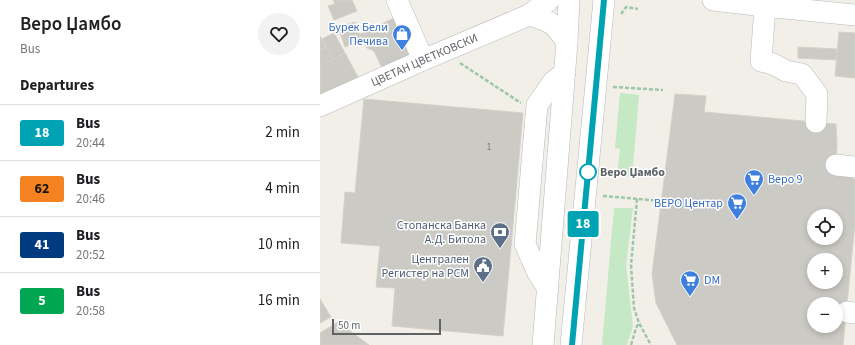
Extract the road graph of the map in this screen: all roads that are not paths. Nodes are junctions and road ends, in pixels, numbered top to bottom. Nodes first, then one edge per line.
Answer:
1 (397, 0) edge
2 (549, 0) edge
3 (570, 0) edge
4 (604, 0) edge
5 (713, 0) edge
6 (765, 6) junction
7 (855, 14) edge
8 (529, 15) junction
9 (567, 42) junction
10 (423, 60) junction
11 (565, 72) junction
12 (320, 106) edge
13 (816, 122) dead end
14 (548, 289) junction
15 (543, 345) edge
16 (572, 345) edge

1 - 10 street
2 - 8 street, ЦВЕТАН ЦВЕТКОВСКИ
3 - 9 street
4 - 16 street
5 - 6 street
6 - 7 street
6 - 13 street
8 - 9 street
8 - 10 street, ЦВЕТАН ЦВЕТКОВСКИ
9 - 11 street
10 - 12 street, ЦВЕТАН ЦВЕТКОВСКИ
11 - 14 street
11 - 14 street
14 - 15 street

